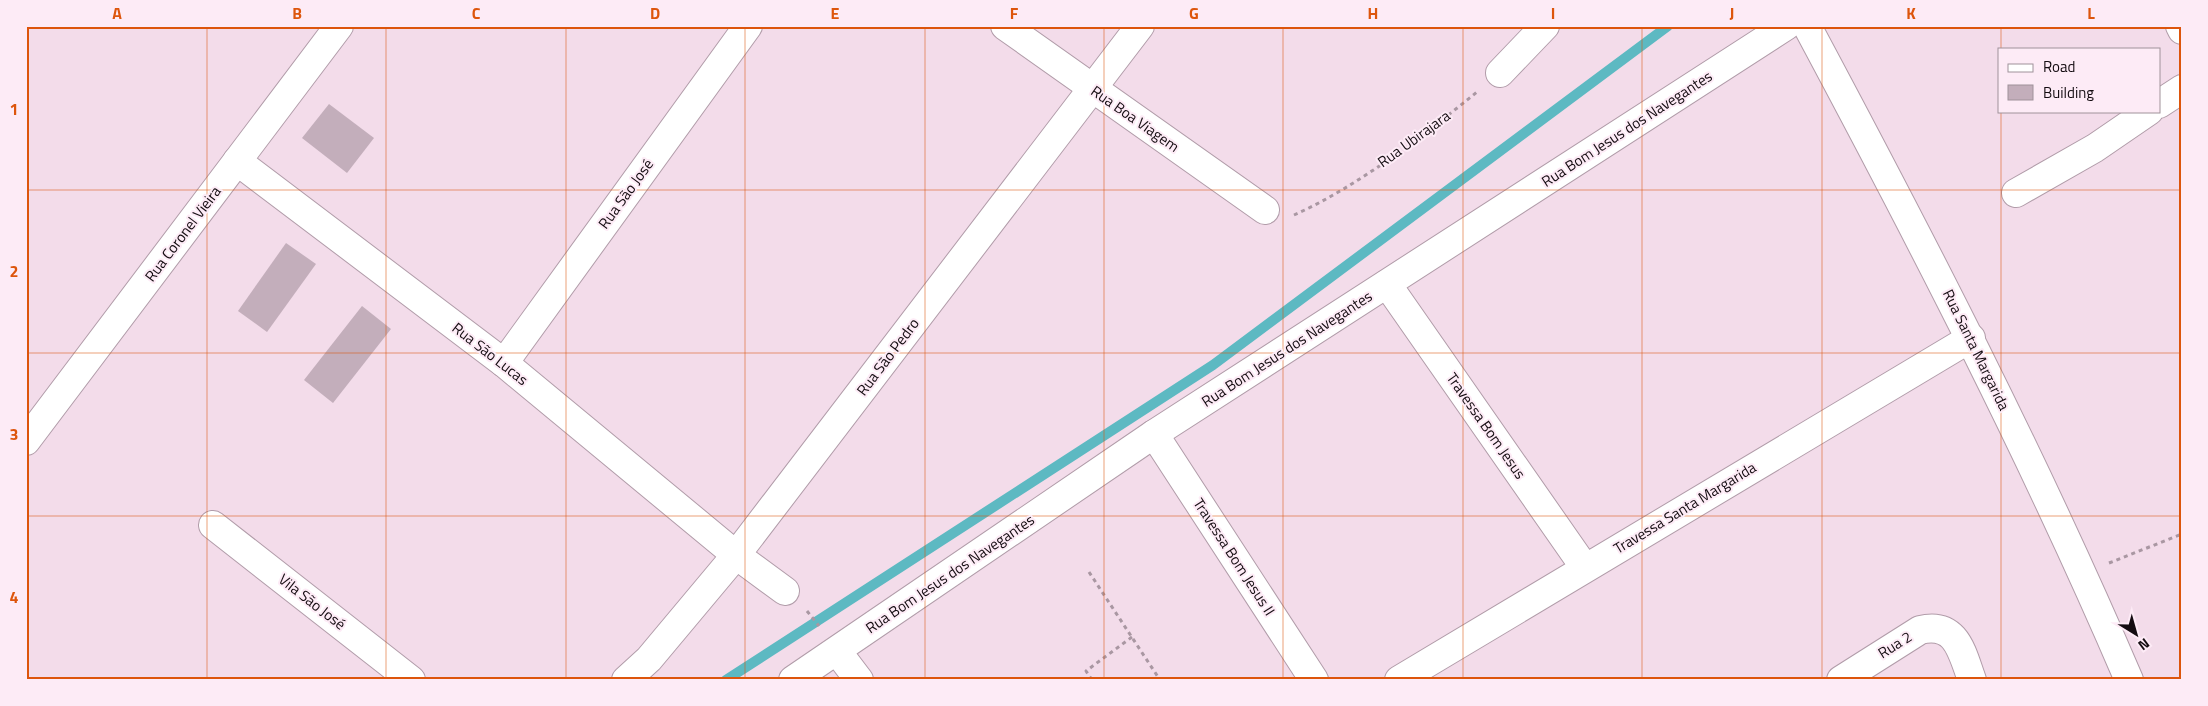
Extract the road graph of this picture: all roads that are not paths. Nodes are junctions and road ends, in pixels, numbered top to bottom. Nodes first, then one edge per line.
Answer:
1 (339, 26) edge
2 (748, 26) edge
3 (1005, 26) edge
4 (1140, 26) edge
5 (1544, 26) edge
6 (1786, 26) edge
7 (1808, 26) edge
8 (2180, 26) edge
9 (2182, 30) edge
10 (1500, 73) road end
11 (1092, 89) junction
12 (2182, 89) edge
13 (2160, 103) edge
14 (2148, 112) edge
15 (237, 161) junction
16 (2016, 193) dead end
17 (1265, 210) road end
18 (1387, 284) junction
19 (1971, 338) junction
20 (504, 363) junction
21 (1154, 434) junction
22 (26, 441) edge
23 (213, 525) dead end
24 (736, 555) junction
25 (1585, 568) junction
26 (785, 591) dead end
27 (830, 641) junction
28 (411, 680) edge
29 (626, 680) edge
30 (793, 680) edge
31 (858, 680) edge
32 (1314, 680) edge
33 (1399, 680) edge
34 (1841, 680) edge
35 (1972, 680) edge
36 (2129, 680) edge

1 - 15 street, Rua Coronel Vieira
2 - 20 street, Rua São José
3 - 11 street, Rua Boa Viagem
4 - 11 street, Rua São Pedro
5 - 10 street
6 - 18 street, Rua Bom Jesus dos Navegantes
7 - 19 street, Rua Santa Margarida
8 - 9 street
11 - 17 street, Rua Boa Viagem
11 - 24 street, Rua São Pedro
12 - 13 street
14 - 16 street
15 - 20 street, Rua São Lucas
15 - 22 street, Rua Coronel Vieira
18 - 21 street, Rua Bom Jesus dos Navegantes
18 - 25 street, Travessa Bom Jesus
19 - 25 street, Travessa Santa Margarida
19 - 36 street, Rua Santa Margarida
20 - 24 street, Rua São Lucas
21 - 27 street, Rua Bom Jesus dos Navegantes
21 - 32 street, Travessa Bom Jesus II
23 - 28 street, Vila São José
24 - 26 street, Rua São Lucas
24 - 29 street, Rua São Pedro
25 - 33 street, Travessa Santa Margarida
27 - 30 street, Rua Bom Jesus dos Navegantes
27 - 31 street
34 - 35 street, Rua 2

